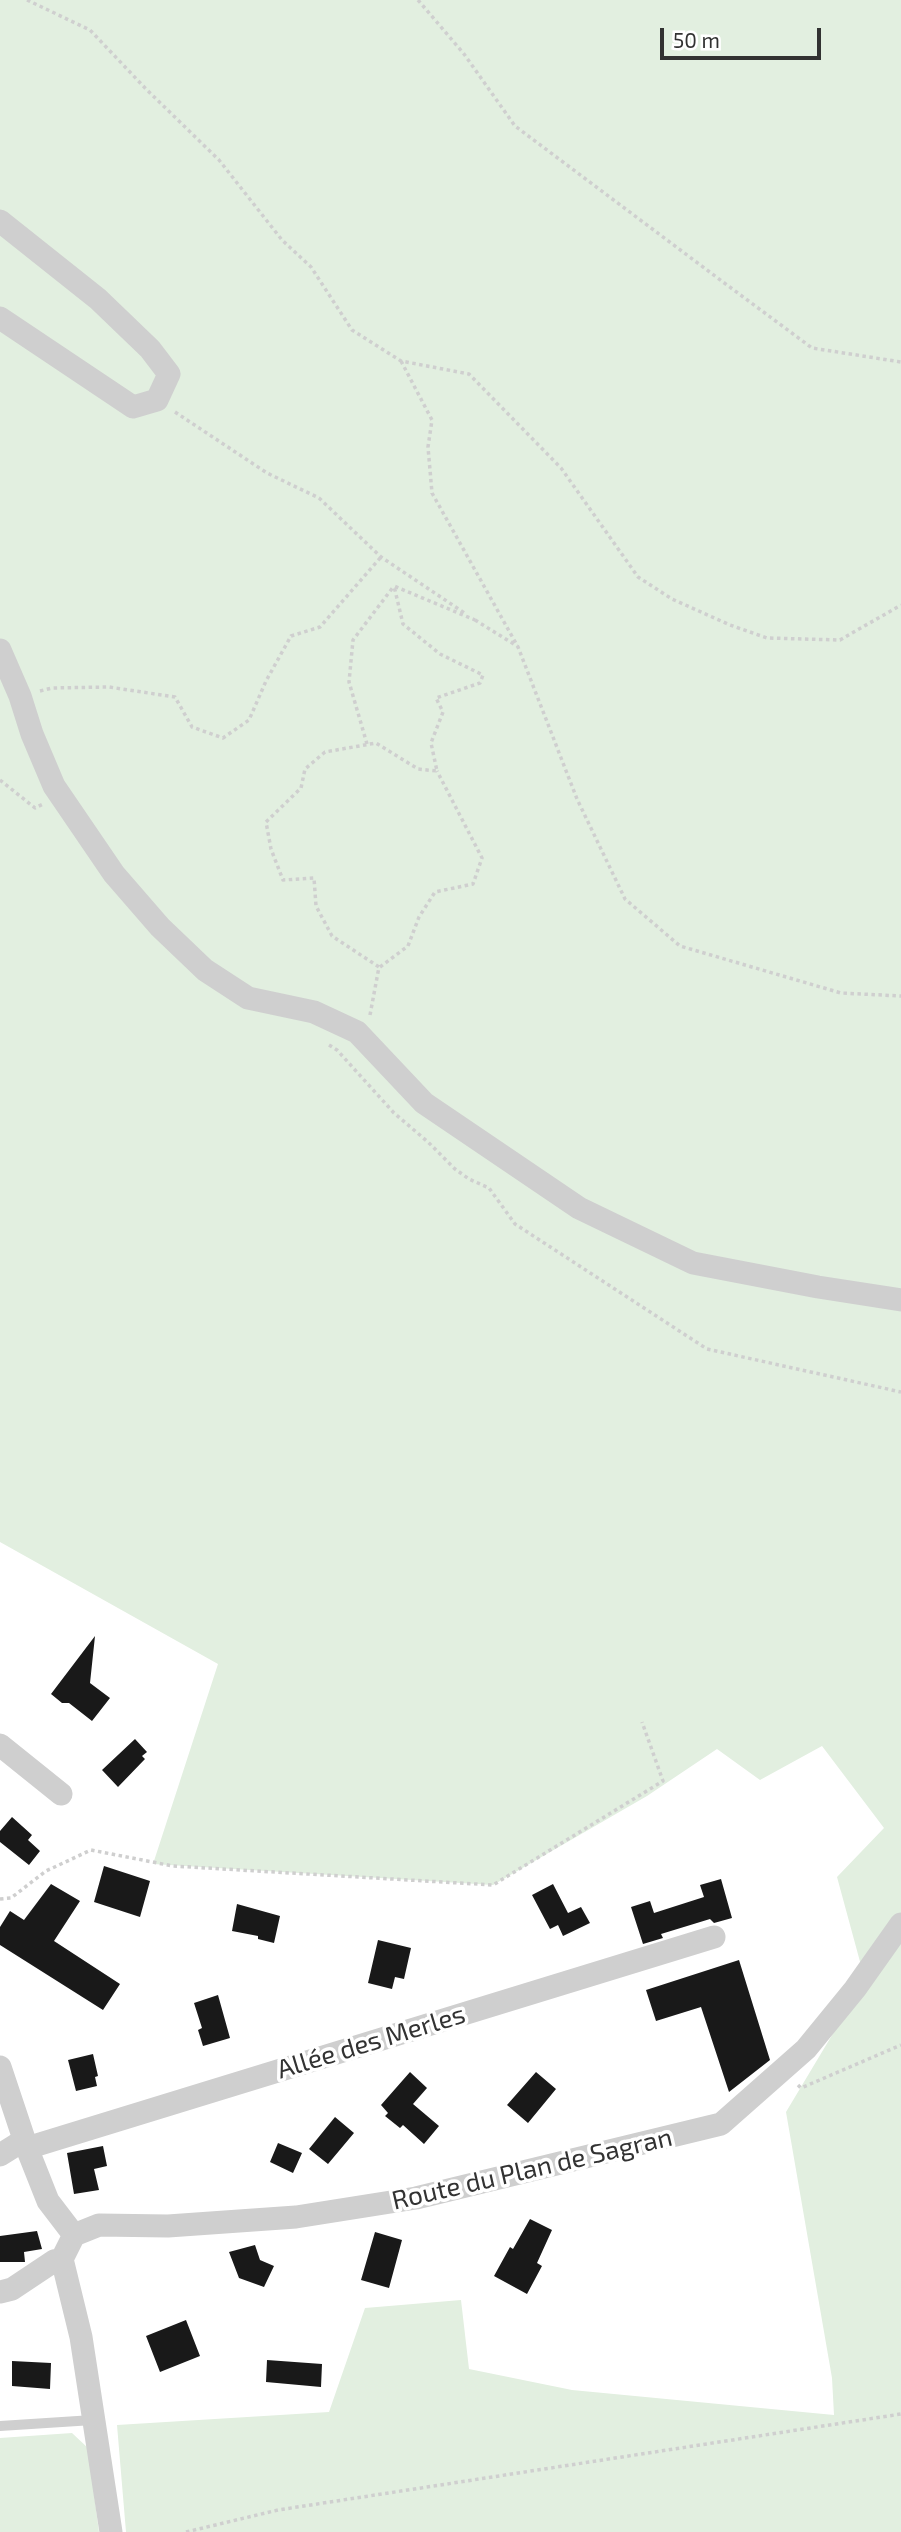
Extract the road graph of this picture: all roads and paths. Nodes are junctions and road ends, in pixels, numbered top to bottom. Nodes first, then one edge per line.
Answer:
1 (27, 0) edge
2 (418, 0) edge
3 (0, 221) edge
4 (0, 318) edge
5 (401, 360) junction
6 (901, 362) edge
7 (158, 400) junction
8 (381, 557) junction
9 (394, 586) junction
10 (901, 605) edge
11 (475, 620) junction
12 (518, 647) junction
13 (0, 650) edge
14 (20, 696) junction
15 (367, 744) junction
16 (437, 771) junction
17 (0, 780) edge
18 (61, 796) junction
19 (379, 967) junction
20 (901, 996) edge
21 (357, 1032) junction
22 (326, 1043) dead end
23 (901, 1300) edge
24 (901, 1392) edge
25 (642, 1722) dead end
26 (0, 1745) edge
27 (61, 1794) dead end
28 (0, 1899) edge
29 (901, 1924) edge
30 (714, 1937) dead end
31 (901, 2045) edge
32 (0, 2067) edge
33 (783, 2070) junction
34 (26, 2144) junction
35 (0, 2155) edge
36 (74, 2235) junction
37 (62, 2259) junction
38 (0, 2292) edge
39 (901, 2414) edge
40 (93, 2420) junction
41 (0, 2426) edge
42 (111, 2532) edge
43 (186, 2532) edge

1 - 5 path
2 - 6 path
3 - 7 street
4 - 7 street
5 - 10 path
5 - 12 path
7 - 8 path
8 - 11 path
8 - 14 path
9 - 11 path
9 - 15 path
9 - 16 path
11 - 12 path
12 - 20 path
13 - 14 street
14 - 18 street
15 - 16 path
15 - 19 path
16 - 19 path
17 - 18 path
18 - 21 street
19 - 21 path
21 - 23 street
22 - 24 path
25 - 28 path
26 - 27 street
29 - 33 street, Route du Plan de Sagran
30 - 34 street, Allée des Merles
31 - 33 path
32 - 34 street
33 - 36 street, Route du Plan de Sagran
34 - 35 street, Allée des Merles
34 - 36 street
36 - 37 street
37 - 38 street
37 - 40 street
39 - 43 path
40 - 41 lane
40 - 42 street

